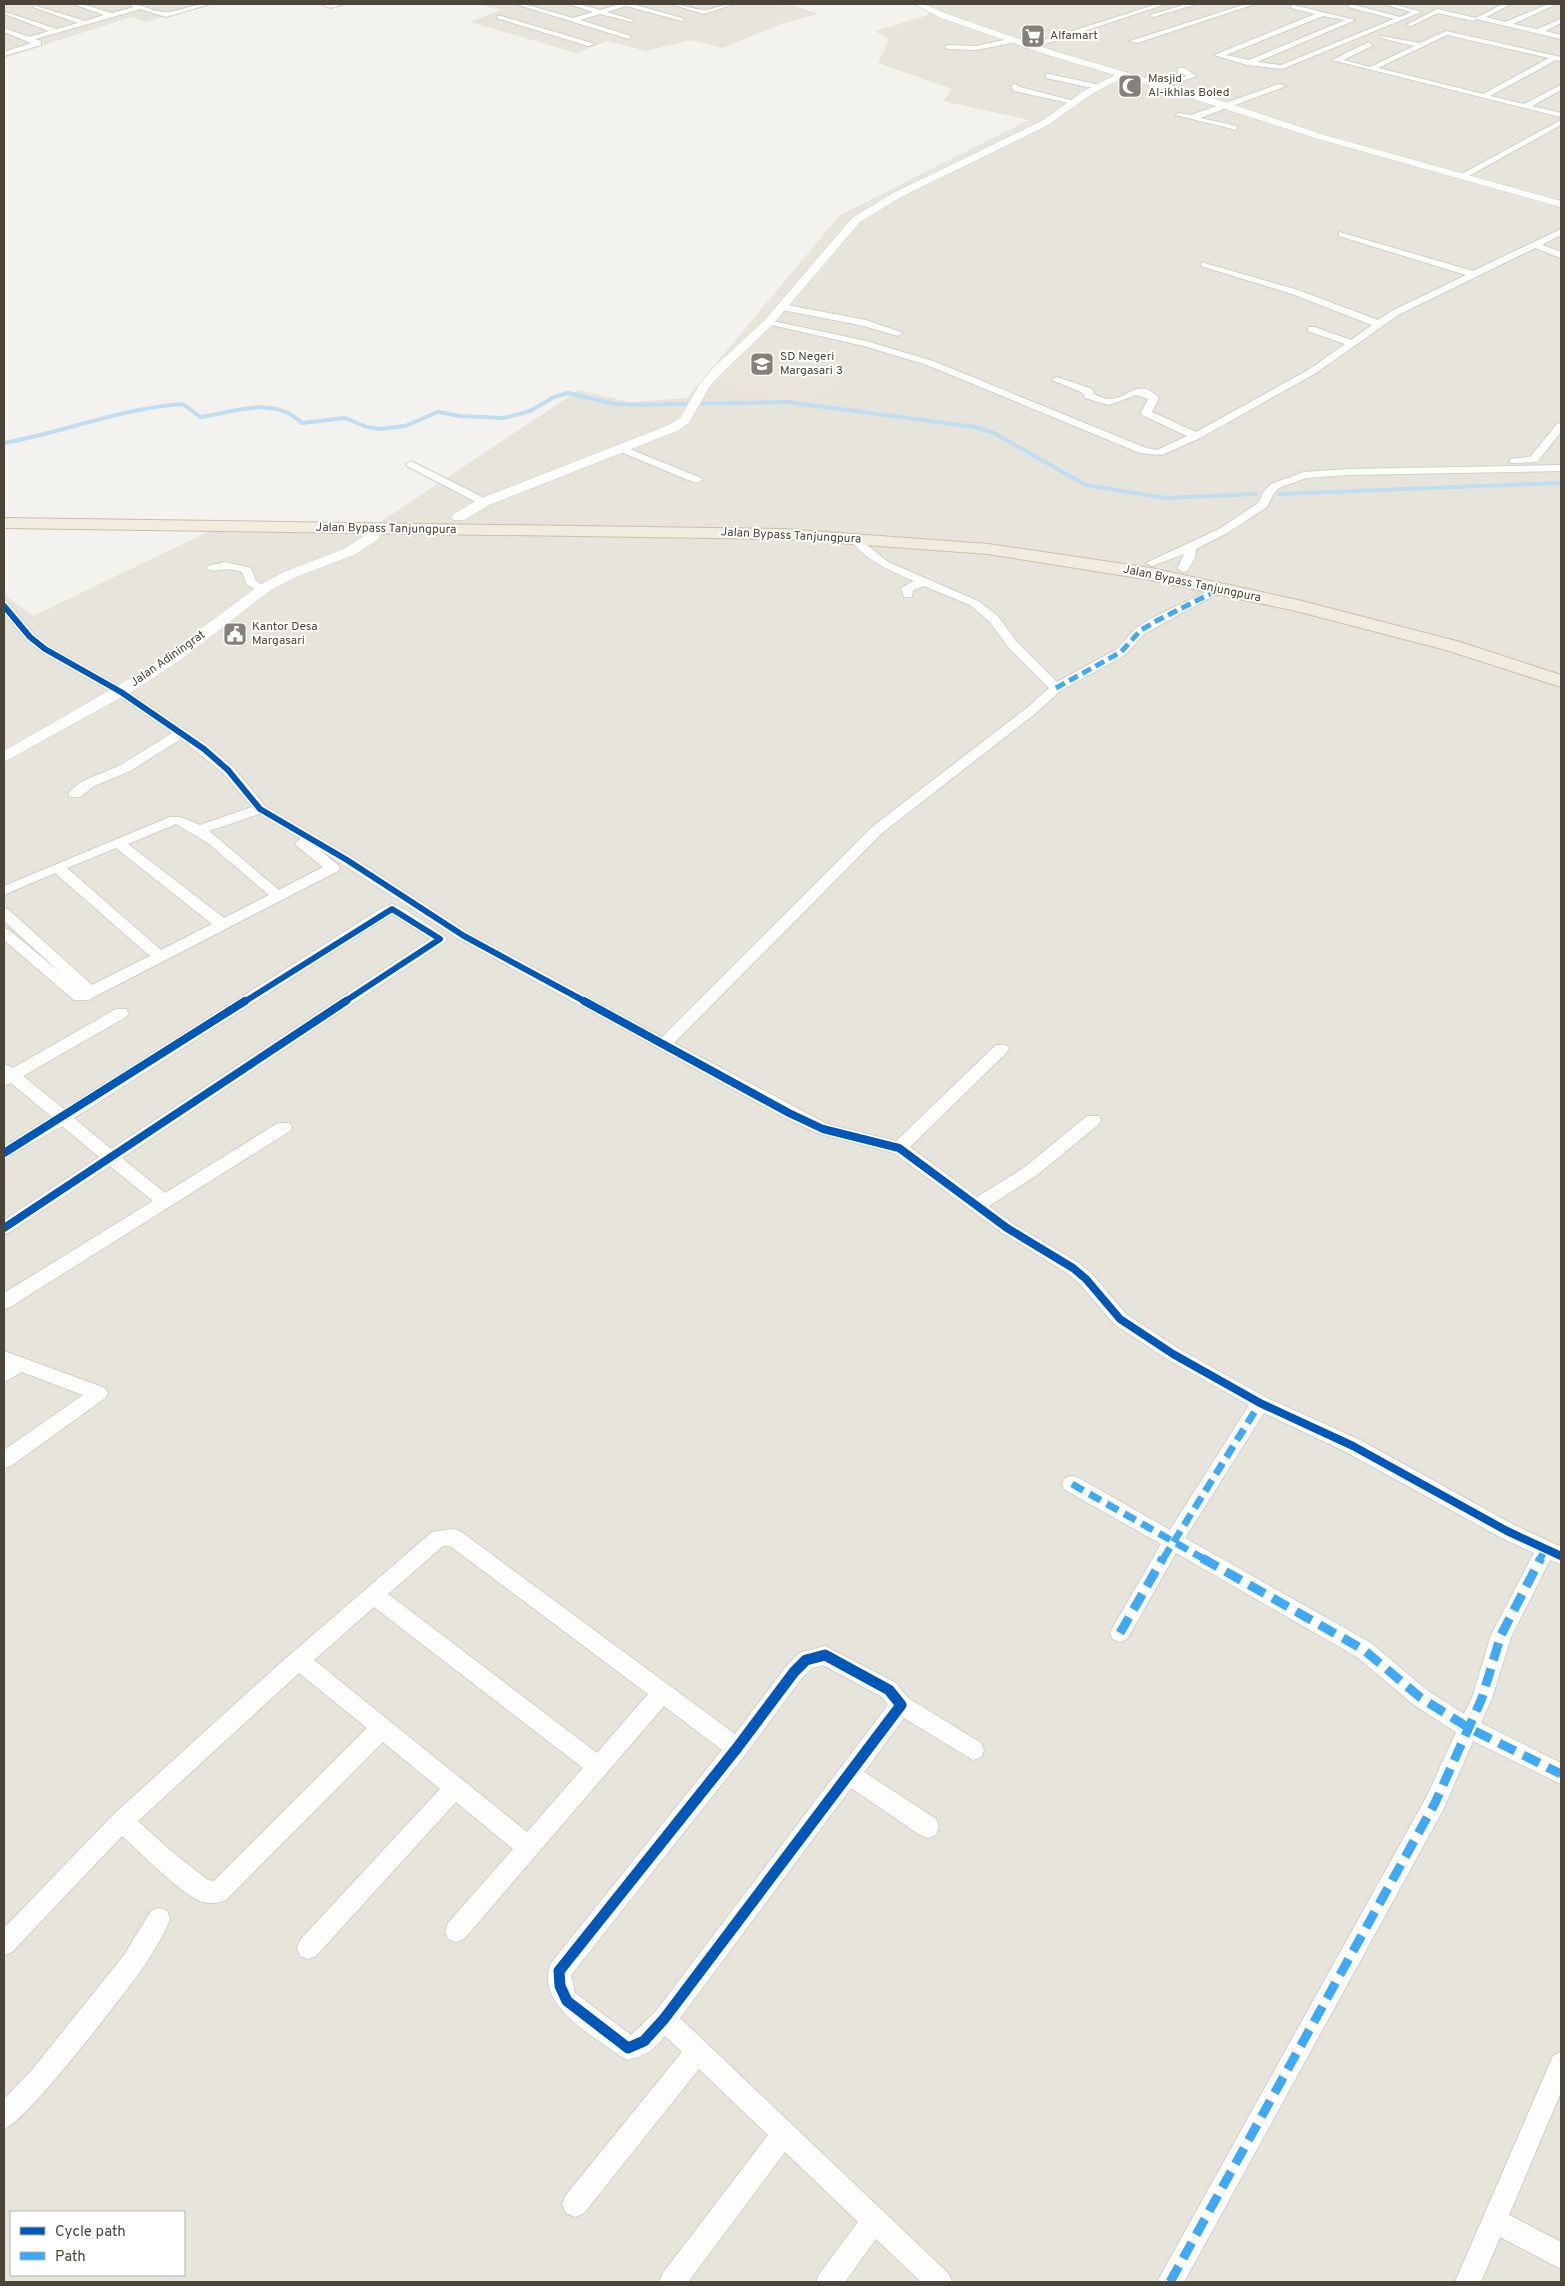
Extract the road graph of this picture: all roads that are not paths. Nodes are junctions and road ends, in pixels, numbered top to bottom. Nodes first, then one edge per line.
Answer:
1 (76, 4) edge
2 (130, 4) edge
3 (185, 4) edge
4 (207, 4) edge
5 (323, 4) edge
6 (341, 4) edge
7 (518, 4) edge
8 (572, 4) edge
9 (626, 4) edge
10 (674, 4) edge
11 (716, 4) edge
12 (731, 4) edge
13 (918, 4) edge
14 (1163, 4) edge
15 (1194, 4) edge
16 (1252, 4) edge
17 (1301, 4) edge
18 (1386, 4) edge
19 (1508, 4) edge
20 (1554, 4) edge
21 (38, 5) edge
22 (1353, 5) edge
23 (195, 7) junction
24 (141, 8) junction
25 (697, 10) junction
26 (601, 12) junction
27 (5, 13) edge
28 (1328, 14) junction
29 (113, 16) junction
30 (499, 17) dead end
31 (1402, 19) junction
32 (574, 20) junction
33 (682, 20) dead end
34 (1354, 20) junction
35 (631, 21) dead end
36 (1561, 21) edge
37 (85, 24) junction
38 (1506, 24) junction
39 (1384, 26) junction
40 (1403, 28) dead end
41 (4, 30) edge
42 (543, 30) junction
43 (1085, 30) junction
44 (56, 31) junction
45 (1537, 32) junction
46 (1446, 33) junction
47 (629, 37) dead end
48 (1383, 37) junction
49 (1561, 37) edge
50 (29, 39) junction
51 (1013, 40) junction
52 (1431, 40) junction
53 (1134, 41) dead end
54 (591, 44) dead end
55 (1420, 45) junction
56 (1030, 46) junction
57 (948, 47) dead end
58 (6, 52) edge
59 (1230, 58) junction
60 (1558, 59) edge
61 (1247, 62) junction
62 (1215, 63) dead end
63 (1371, 68) junction
64 (1181, 70) dead end
65 (1123, 74) junction
66 (1049, 76) dead end
67 (1015, 86) dead end
68 (1163, 86) junction
69 (1282, 86) dead end
70 (1561, 86) edge
71 (1097, 87) junction
72 (1484, 96) junction
73 (1074, 102) junction
74 (1225, 105) junction
75 (1525, 106) junction
76 (1179, 115) dead end
77 (1561, 115) edge
78 (1191, 118) junction
79 (1561, 122) edge
80 (1234, 128) dead end
81 (1561, 129) edge
82 (1468, 178) junction
83 (1561, 204) edge
84 (1561, 232) edge
85 (1342, 234) dead end
86 (1534, 245) junction
87 (1561, 254) edge
88 (1204, 264) dead end
89 (1472, 274) junction
90 (781, 307) junction
91 (768, 323) junction
92 (1378, 324) junction
93 (1311, 330) dead end
94 (898, 333) dead end
95 (1352, 343) junction
96 (1057, 380) dead end
97 (1561, 426) edge
98 (1196, 436) junction
99 (620, 448) junction
100 (1501, 462) dead end
101 (412, 464) dead end
102 (1561, 468) edge
103 (697, 480) dead end
104 (484, 502) junction
105 (4, 512) edge
106 (458, 517) junction
107 (4, 523) edge
108 (379, 528) junction
109 (856, 539) junction
110 (1190, 547) junction
111 (1152, 563) junction
112 (212, 568) dead end
113 (1183, 570) junction
114 (926, 580) junction
115 (1220, 589) junction
116 (263, 590) junction
117 (908, 596) dead end
118 (4, 606) edge
119 (1561, 668) edge
120 (1561, 681) edge
121 (1056, 688) junction
122 (121, 692) junction
123 (181, 733) junction
124 (4, 757) edge
125 (75, 794) dead end
126 (257, 809) junction
127 (199, 830) junction
128 (118, 843) junction
129 (57, 867) junction
130 (4, 891) edge
131 (279, 897) junction
132 (4, 913) edge
133 (223, 925) junction
134 (4, 933) edge
135 (160, 957) junction
136 (91, 992) junction
137 (121, 1013) dead end
138 (664, 1044) junction
139 (1001, 1049) dead end
140 (6, 1075) edge
141 (62, 1118) junction
142 (1093, 1120) dead end
143 (284, 1127) dead end
144 (899, 1148) junction
145 (4, 1153) edge
146 (112, 1157) junction
147 (164, 1201) junction
148 (976, 1206) junction
149 (4, 1228) edge
150 (4, 1302) edge
151 (12, 1362) edge
152 (4, 1375) edge
153 (1260, 1403) junction
154 (4, 1460) edge
155 (1072, 1484) dead end
156 (1173, 1541) junction
157 (1553, 1553) edge
158 (374, 1595) junction
159 (1120, 1633) dead end
160 (299, 1660) junction
161 (662, 1692) junction
162 (901, 1705) junction
163 (382, 1728) junction
164 (1469, 1728) junction
165 (737, 1748) junction
166 (973, 1750) dead end
167 (597, 1766) junction
168 (849, 1774) junction
169 (1561, 1774) edge
170 (455, 1788) junction
171 (122, 1821) junction
172 (928, 1827) dead end
173 (528, 1846) junction
174 (159, 1919) dead end
175 (456, 1931) dead end
176 (4, 1944) edge
177 (308, 1948) dead end
178 (664, 2019) junction
179 (698, 2051) junction
180 (1561, 2064) edge
181 (1555, 2099) edge
182 (4, 2117) edge
183 (784, 2134) junction
184 (574, 2204) dead end
185 (1493, 2220) junction
186 (874, 2221) junction
187 (1561, 2256) edge
188 (672, 2282) edge
189 (829, 2282) edge
190 (939, 2282) edge
191 (1170, 2282) edge
192 (1468, 2282) edge

1 - 29 street
2 - 24 street
3 - 23 street
4 - 23 street
5 - 6 street
7 - 32 street
8 - 26 street
9 - 26 street
9 - 33 street
10 - 25 street
11 - 25 street
12 - 25 street
13 - 51 street
14 - 43 street
15 - 43 street
16 - 53 street
17 - 28 street
18 - 31 street
19 - 38 street
20 - 38 street
21 - 27 street
21 - 37 street
22 - 28 street
22 - 31 street
23 - 24 street
24 - 29 street
26 - 32 street
26 - 35 street
27 - 44 street
28 - 34 street
28 - 59 street
29 - 37 street
30 - 42 street
31 - 39 street
32 - 42 street
32 - 47 street
34 - 39 street
34 - 61 street
36 - 45 street
37 - 44 street
38 - 45 street
39 - 61 street
40 - 46 street
41 - 50 street
42 - 54 street
43 - 56 street
44 - 50 street
45 - 49 street
46 - 52 street
46 - 60 street
48 - 52 street
48 - 55 street
48 - 63 street
50 - 58 street
51 - 56 street
51 - 57 street
52 - 55 street
55 - 63 street
56 - 65 street
59 - 61 street
59 - 62 street
60 - 72 street
63 - 72 street
64 - 68 street
65 - 68 street
65 - 71 street
66 - 71 street
67 - 73 street
68 - 74 street
69 - 74 street
70 - 75 street
71 - 73 street
72 - 75 street
73 - 90 street
74 - 78 street
74 - 82 street
75 - 77 street
76 - 78 street
78 - 80 street
79 - 82 street
81 - 82 street
82 - 83 street
84 - 86 street
85 - 89 street
86 - 87 street
86 - 89 street
88 - 92 street
89 - 92 street
90 - 91 street
90 - 94 street
91 - 98 street
91 - 99 street
92 - 95 street
93 - 95 street
95 - 98 street
96 - 98 street
97 - 100 street
99 - 103 street
99 - 104 street
101 - 104 street
102 - 110 street
104 - 106 street
105 - 106 highway, Jalan Bypass Tanjungpura
106 - 111 highway, Jalan Bypass Tanjungpura
107 - 108 highway, Jalan Bypass Tanjungpura
108 - 109 highway, Jalan Bypass Tanjungpura
108 - 116 street, Jalan Adiningrat
109 - 114 street
109 - 115 highway, Jalan Bypass Tanjungpura
110 - 111 street
110 - 113 street
111 - 113 highway, Jalan Bypass Tanjungpura
112 - 116 street
113 - 119 highway, Jalan Bypass Tanjungpura
114 - 117 street
114 - 121 street
115 - 120 highway, Jalan Bypass Tanjungpura
115 - 121 street
116 - 122 street, Jalan Adiningrat
118 - 122 street
121 - 138 street
122 - 123 street
122 - 124 street, Jalan Adiningrat
123 - 125 street
123 - 126 street
126 - 127 street
126 - 131 street
126 - 138 street
127 - 128 street
127 - 131 street
128 - 129 street
128 - 133 street
129 - 130 street
129 - 135 street
131 - 133 street
132 - 136 street
133 - 135 street
134 - 136 street
135 - 136 street
137 - 140 street
138 - 144 street
139 - 144 street
140 - 141 street
141 - 145 street
141 - 146 street
141 - 146 street
142 - 148 street
143 - 147 street
144 - 148 street
146 - 147 street
146 - 149 street
147 - 150 street
148 - 153 street
151 - 152 street
151 - 154 street
153 - 156 street
153 - 157 street
155 - 156 street
156 - 159 street
156 - 164 street
157 - 164 street
158 - 160 street
158 - 161 street
158 - 167 street
160 - 163 street
160 - 171 street
161 - 165 street
161 - 167 street
162 - 165 street
162 - 166 street
162 - 168 street
163 - 170 street
163 - 171 street
164 - 169 street
164 - 191 street
165 - 178 street
167 - 173 street
168 - 172 street
168 - 178 street
170 - 173 street
170 - 177 street
171 - 176 street
173 - 175 street
174 - 182 street
178 - 179 street
179 - 183 street
179 - 184 street
180 - 181 street
181 - 185 street
183 - 186 street
183 - 188 street
185 - 187 street
185 - 192 street
186 - 189 street
186 - 190 street

